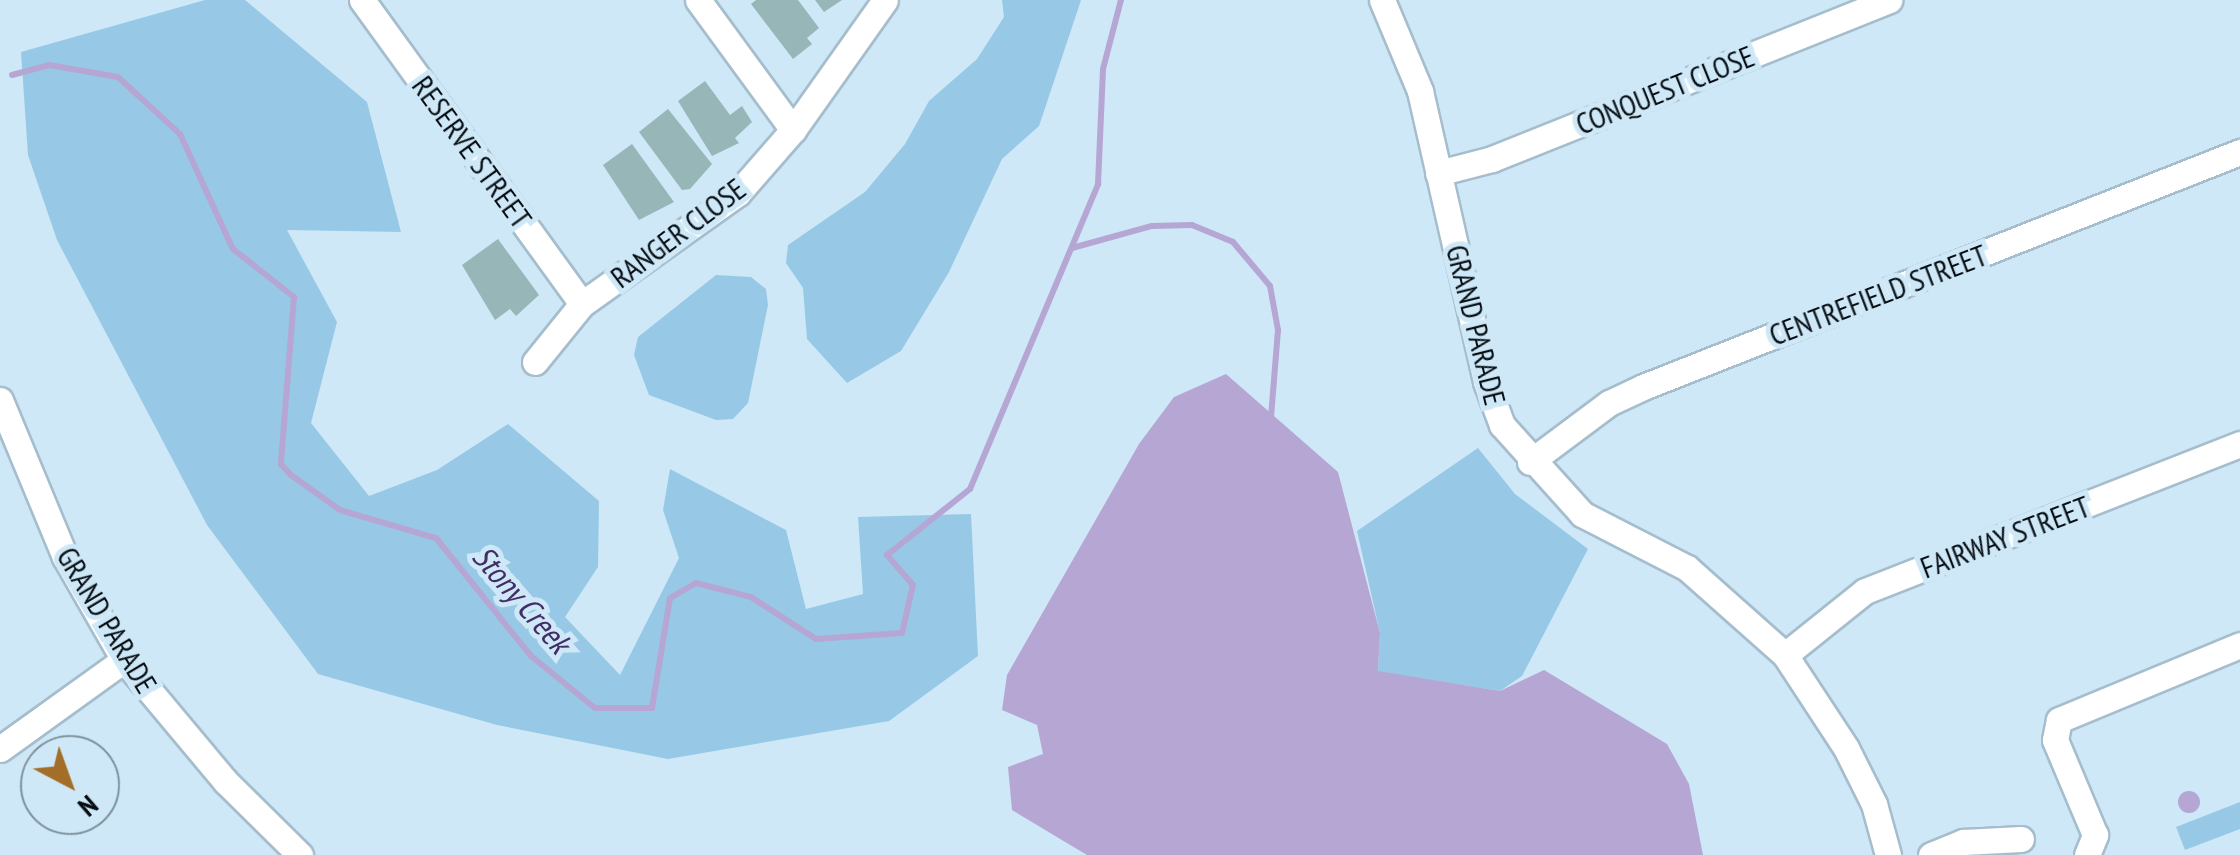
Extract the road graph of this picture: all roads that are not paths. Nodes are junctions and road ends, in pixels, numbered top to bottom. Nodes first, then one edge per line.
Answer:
1 (362, 0) edge
2 (698, 0) edge
3 (885, 0) edge
4 (1382, 0) edge
5 (1890, 0) edge
6 (793, 130) junction
7 (2240, 152) edge
8 (1438, 173) junction
9 (582, 304) junction
10 (535, 362) dead end
11 (0, 400) edge
12 (5, 435) edge
13 (2240, 444) edge
14 (1530, 462) junction
15 (2240, 645) edge
16 (1785, 655) junction
17 (124, 660) junction
18 (0, 749) edge
19 (2021, 839) dead end
20 (300, 855) edge
21 (1888, 855) edge
22 (1931, 855) edge
23 (2087, 855) edge

1 - 9 street, RESERVE STREET
2 - 6 street
3 - 6 street, RANGER CLOSE
4 - 8 street, GRAND PARADE
5 - 8 street, CONQUEST CLOSE
6 - 9 street, RANGER CLOSE
7 - 14 street, CENTREFIELD STREET
8 - 14 street, GRAND PARADE
9 - 10 street, RANGER CLOSE
11 - 12 street, GRAND PARADE
12 - 17 street, GRAND PARADE
13 - 16 street, FAIRWAY STREET
14 - 16 street, GRAND PARADE
15 - 23 street
16 - 21 street, GRAND PARADE
17 - 18 street
17 - 20 street, GRAND PARADE
19 - 22 street

